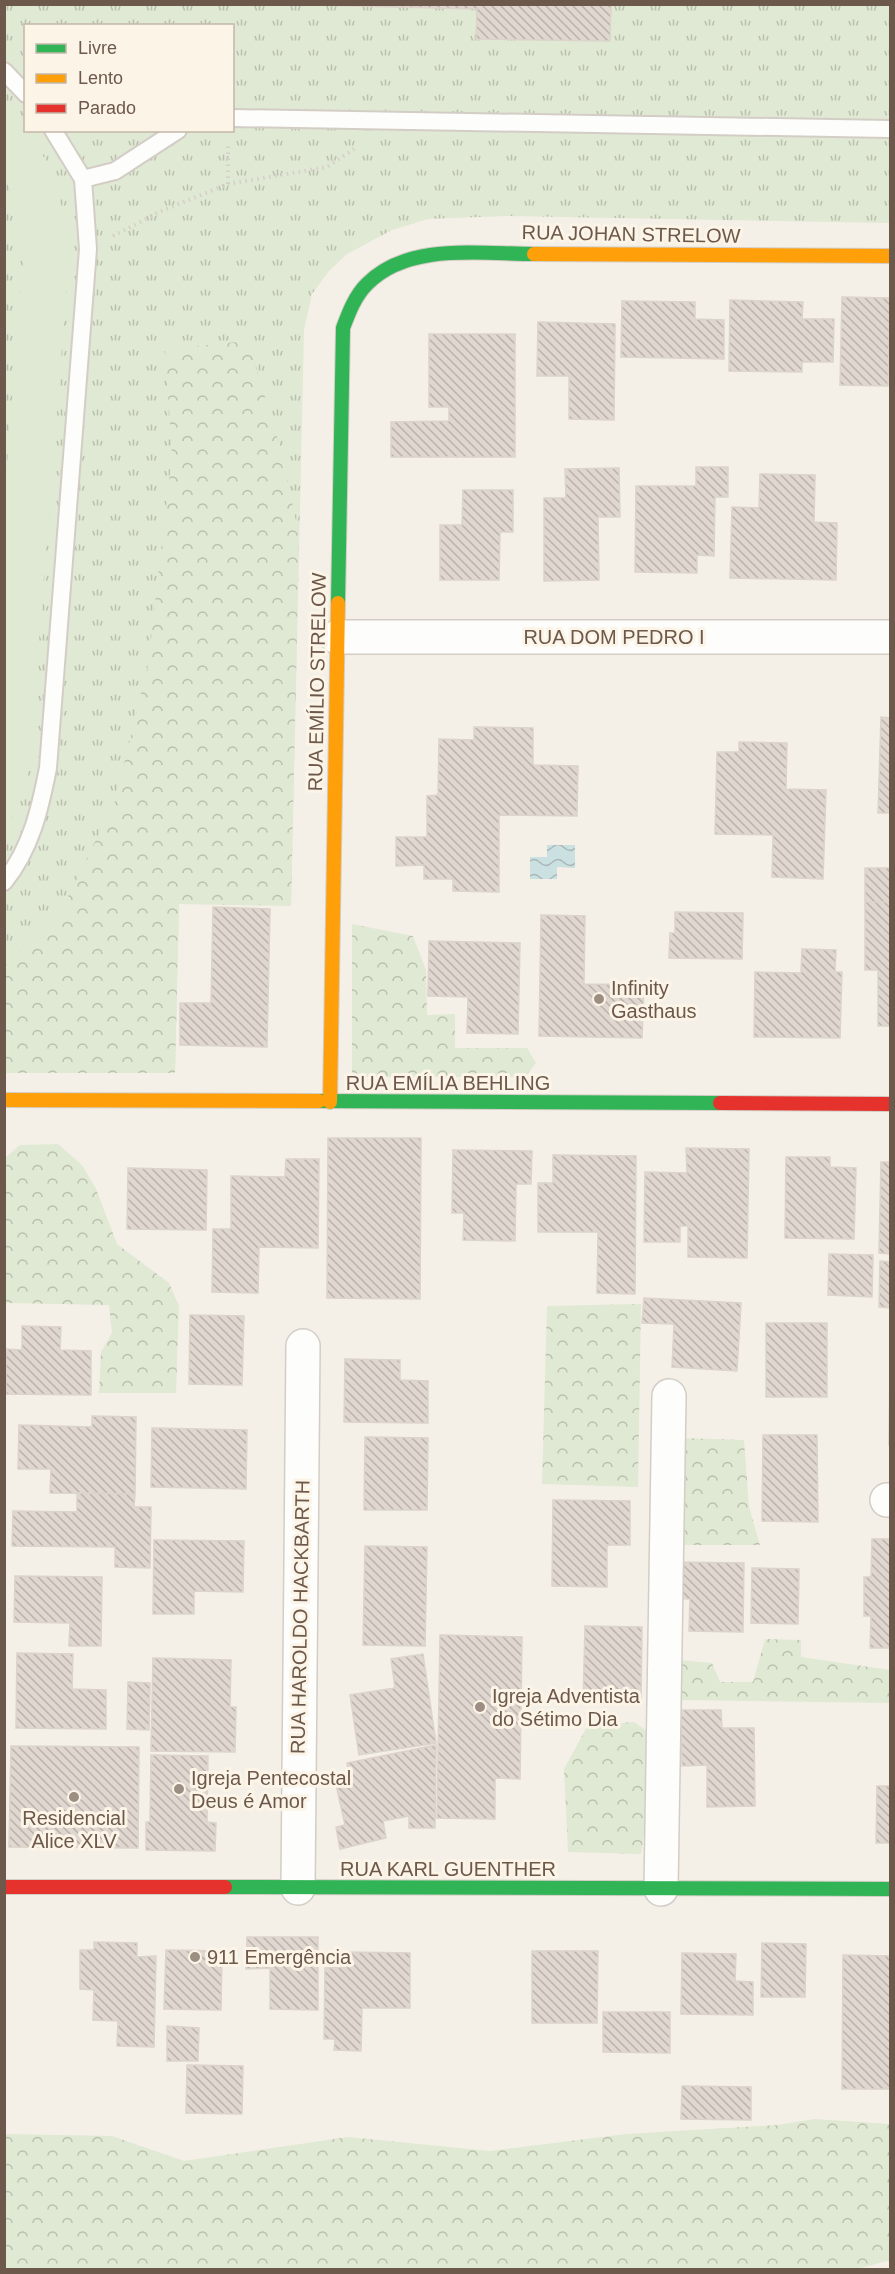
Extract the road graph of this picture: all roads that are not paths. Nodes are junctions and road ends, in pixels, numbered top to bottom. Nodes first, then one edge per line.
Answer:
1 (4, 71) edge
2 (24, 92) edge
3 (234, 118) edge
4 (891, 129) edge
5 (54, 132) edge
6 (175, 132) edge
7 (83, 179) junction
8 (891, 256) edge
9 (376, 274) joint
10 (337, 637) junction
11 (891, 637) edge
12 (4, 882) edge
13 (4, 1100) edge
14 (330, 1102) junction
15 (891, 1104) edge
16 (303, 1346) dead end
17 (669, 1396) dead end
18 (4, 1887) edge
19 (298, 1888) junction
20 (661, 1889) junction
21 (891, 1889) edge

1 - 2 lane
3 - 4 lane
5 - 7 lane
6 - 7 lane
7 - 12 lane
8 - 9 street, RUA JOHAN STRELOW
9 - 10 street, RUA EMÍLIO STRELOW
10 - 11 street, RUA DOM PEDRO I
10 - 14 street, RUA EMÍLIO STRELOW
13 - 14 street, RUA EMÍLIA BEHLING
14 - 15 street, RUA EMÍLIA BEHLING
16 - 19 street, RUA HAROLDO HACKBARTH
17 - 20 street
18 - 19 street, RUA KARL GUENTHER
19 - 20 street, RUA KARL GUENTHER
20 - 21 street, RUA KARL GUENTHER

